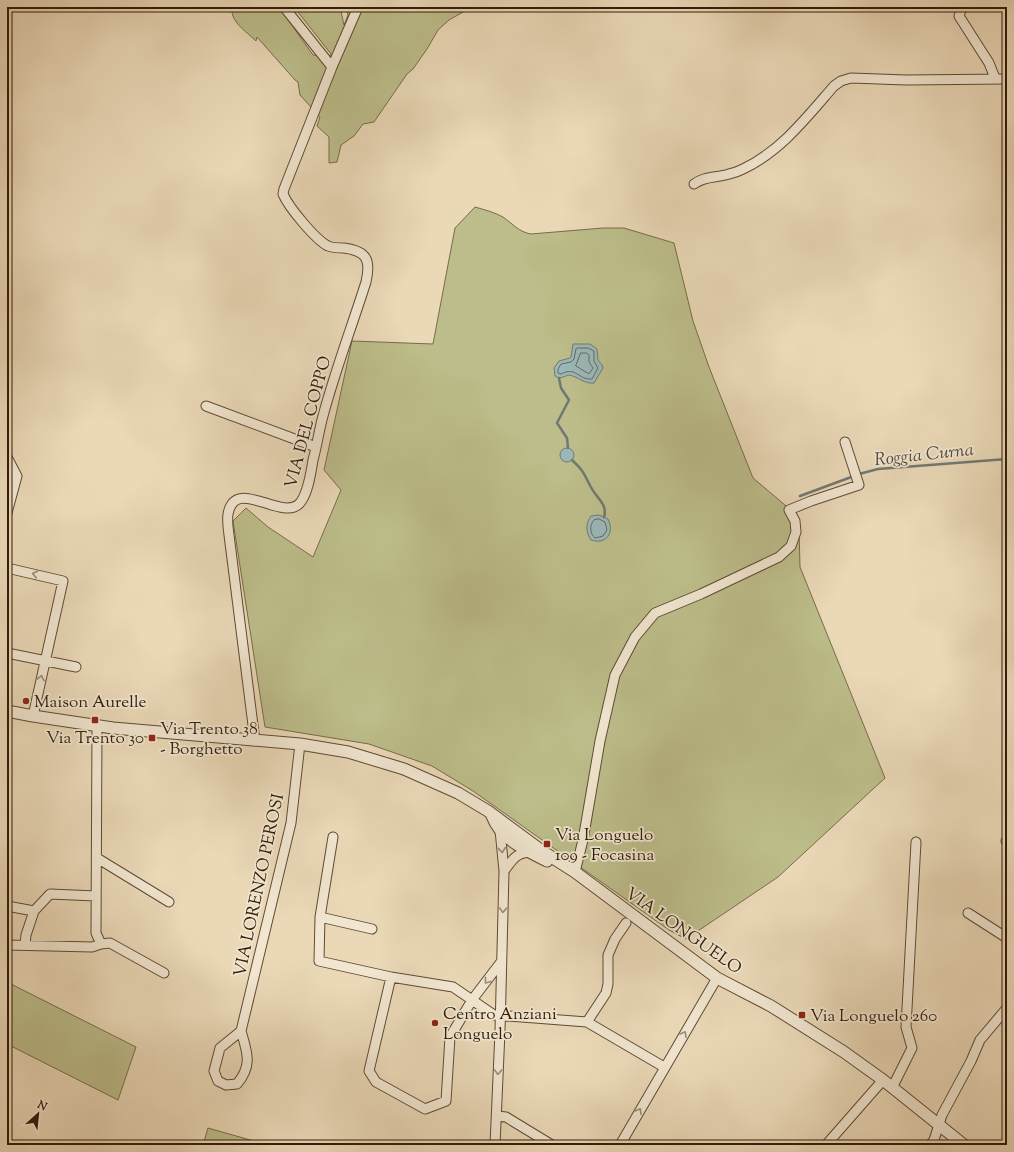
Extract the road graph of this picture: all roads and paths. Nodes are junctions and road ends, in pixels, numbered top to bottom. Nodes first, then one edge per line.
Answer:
1 (284, 7) edge
2 (358, 7) edge
3 (962, 7) edge
4 (332, 67) junction
5 (995, 78) junction
6 (1007, 79) edge
7 (694, 184) dead end
8 (206, 406) dead end
9 (845, 442) dead end
10 (316, 447) junction
11 (7, 457) edge
12 (7, 513) edge
13 (7, 568) edge
14 (7, 653) edge
15 (44, 660) junction
16 (76, 667) dead end
17 (7, 710) edge
18 (33, 716) junction
19 (97, 726) junction
20 (255, 741) junction
21 (300, 744) junction
22 (488, 811) junction
23 (500, 830) junction
24 (333, 837) dead end
25 (916, 842) dead end
26 (530, 852) junction
27 (97, 858) junction
28 (557, 861) junction
29 (504, 871) junction
30 (575, 872) junction
31 (599, 890) junction
32 (96, 896) junction
33 (170, 902) dead end
34 (7, 906) edge
35 (34, 911) junction
36 (968, 913) dead end
37 (320, 918) junction
38 (626, 923) dead end
39 (372, 929) dead end
40 (1007, 938) edge
41 (101, 944) junction
42 (7, 945) edge
43 (25, 945) junction
44 (502, 962) junction
45 (164, 973) dead end
46 (391, 977) junction
47 (717, 978) junction
48 (472, 1000) junction
49 (1007, 1009) edge
50 (500, 1015) junction
51 (587, 1022) junction
52 (241, 1031) junction
53 (664, 1068) junction
54 (883, 1080) junction
55 (892, 1088) junction
56 (496, 1116) junction
57 (938, 1124) junction
58 (495, 1145) edge
59 (552, 1145) edge
60 (620, 1145) edge
61 (826, 1145) edge
62 (930, 1145) edge
63 (964, 1145) edge

1 - 4 street
2 - 4 street
3 - 5 street
4 - 10 street, VIA DEL COPPO
5 - 6 street
5 - 7 street
8 - 10 street
9 - 30 street
10 - 20 street, VIA DEL COPPO
11 - 12 street
15 -> 13 street
14 - 15 street
15 - 16 street
18 -> 15 street
17 - 18 street, VIA LONGUELO
18 - 19 street, VIA LONGUELO
19 - 20 street, VIA LONGUELO
19 - 27 street
20 - 21 street, VIA LONGUELO
21 - 22 street, VIA LONGUELO
21 - 52 street, VIA LORENZO PEROSI
22 - 23 street
22 - 28 street, VIA LONGUELO
23 - 26 street, VIA LONGUELO
23 -> 29 street
24 - 37 street
25 - 55 street
26 - 28 street
26 - 29 street
26 - 31 street, VIA LONGUELO
27 - 32 street
27 - 33 street
28 - 30 street, VIA LONGUELO
29 -> 44 street
30 - 31 street, VIA LONGUELO
31 - 47 street, VIA LONGUELO
32 - 35 street
32 - 41 street
34 - 35 street
35 - 43 street
36 - 40 street
37 - 39 street
37 - 46 street
38 - 51 street
41 - 43 street
41 - 45 street
42 - 43 street
44 -> 48 street
44 - 50 street
46 - 48 street
46 - 48 street
53 -> 47 street
47 - 54 street, VIA LONGUELO
48 - 50 street
49 - 57 street
50 - 51 street
50 -> 56 street
51 - 53 street
52 - 52 street, VIA LORENZO PEROSI
60 -> 53 street
54 - 55 street, VIA LONGUELO
54 - 61 street
55 - 57 street, VIA LONGUELO
56 - 58 street
56 - 59 street
57 - 62 street
57 - 63 street, VIA LONGUELO

